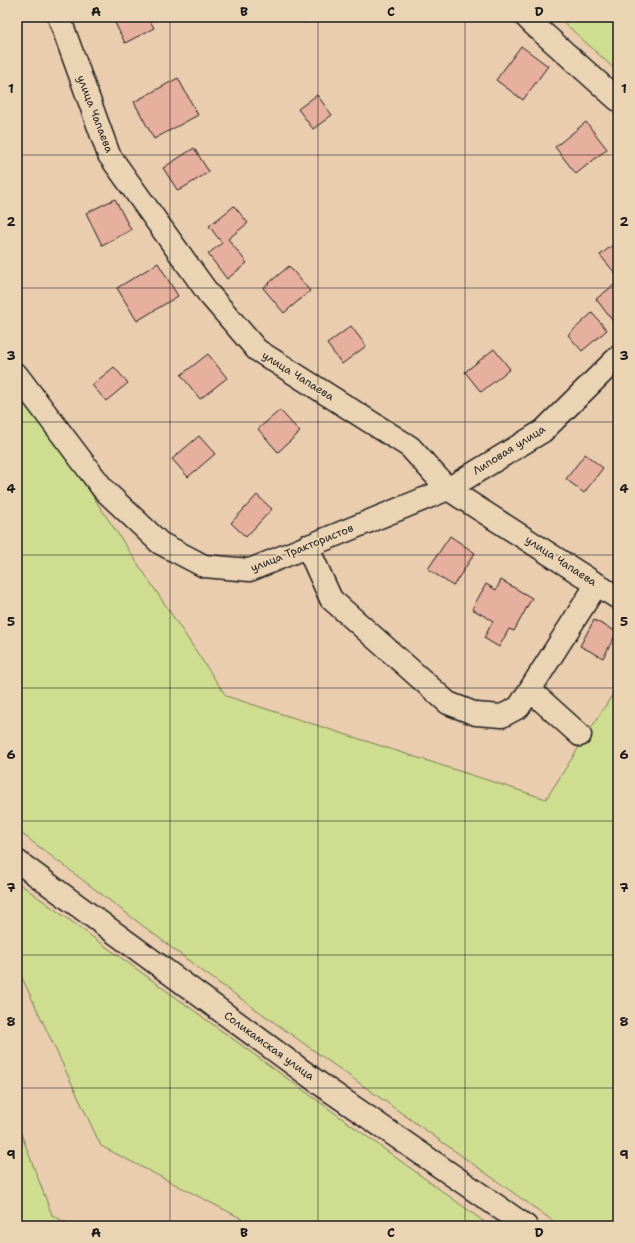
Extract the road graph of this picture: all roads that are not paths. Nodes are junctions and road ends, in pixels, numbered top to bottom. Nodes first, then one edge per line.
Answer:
1 (59, 17) edge
2 (526, 17) edge
3 (618, 100) edge
4 (618, 357) edge
5 (17, 375) edge
6 (448, 488) junction
7 (307, 546) junction
8 (597, 584) junction
9 (618, 598) edge
10 (530, 690) junction
11 (580, 735) dead end
12 (17, 860) edge
13 (526, 1226) edge

1 - 6 street, улица Чапаева
2 - 3 street
4 - 6 street, Липовая улица
5 - 7 street, улица Трактористов
6 - 7 street, улица Трактористов
6 - 8 street, улица Чапаева
7 - 10 street
8 - 9 street, улица Чапаева
8 - 10 street
10 - 11 street
12 - 13 street, Соликамская улица

